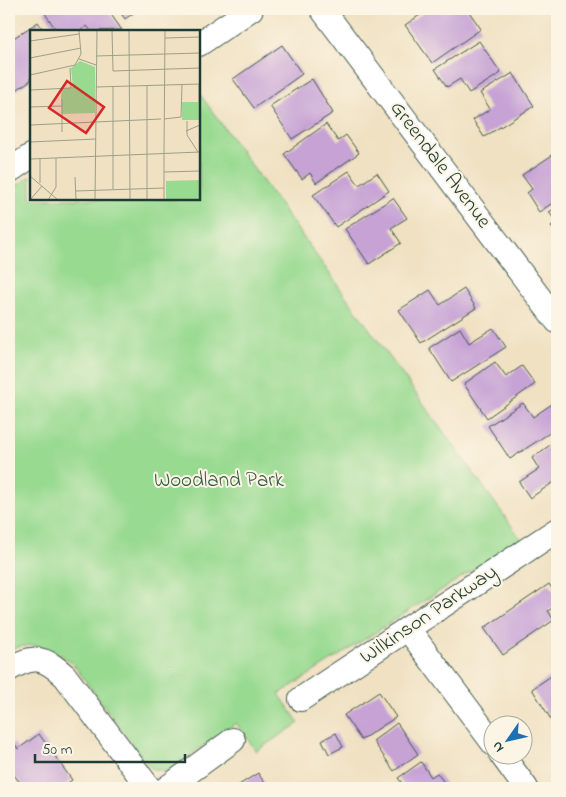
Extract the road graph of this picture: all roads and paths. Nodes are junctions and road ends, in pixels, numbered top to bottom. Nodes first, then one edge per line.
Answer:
1 (251, 9) edge
2 (322, 9) edge
3 (200, 43) edge
4 (30, 157) edge
5 (9, 171) edge
6 (557, 321) edge
7 (557, 530) edge
8 (408, 629) junction
9 (9, 669) edge
10 (301, 699) dead end
11 (484, 731) edge
12 (233, 740) dead end
13 (508, 764) edge
14 (149, 788) edge
15 (166, 788) edge
16 (526, 788) edge

1 - 3 street
2 - 6 street, Greendale Avenue
4 - 5 street
7 - 8 street, Wilkinson Parkway
8 - 10 street, Wilkinson Parkway
8 - 11 street
9 - 14 street
12 - 15 street
13 - 16 street

